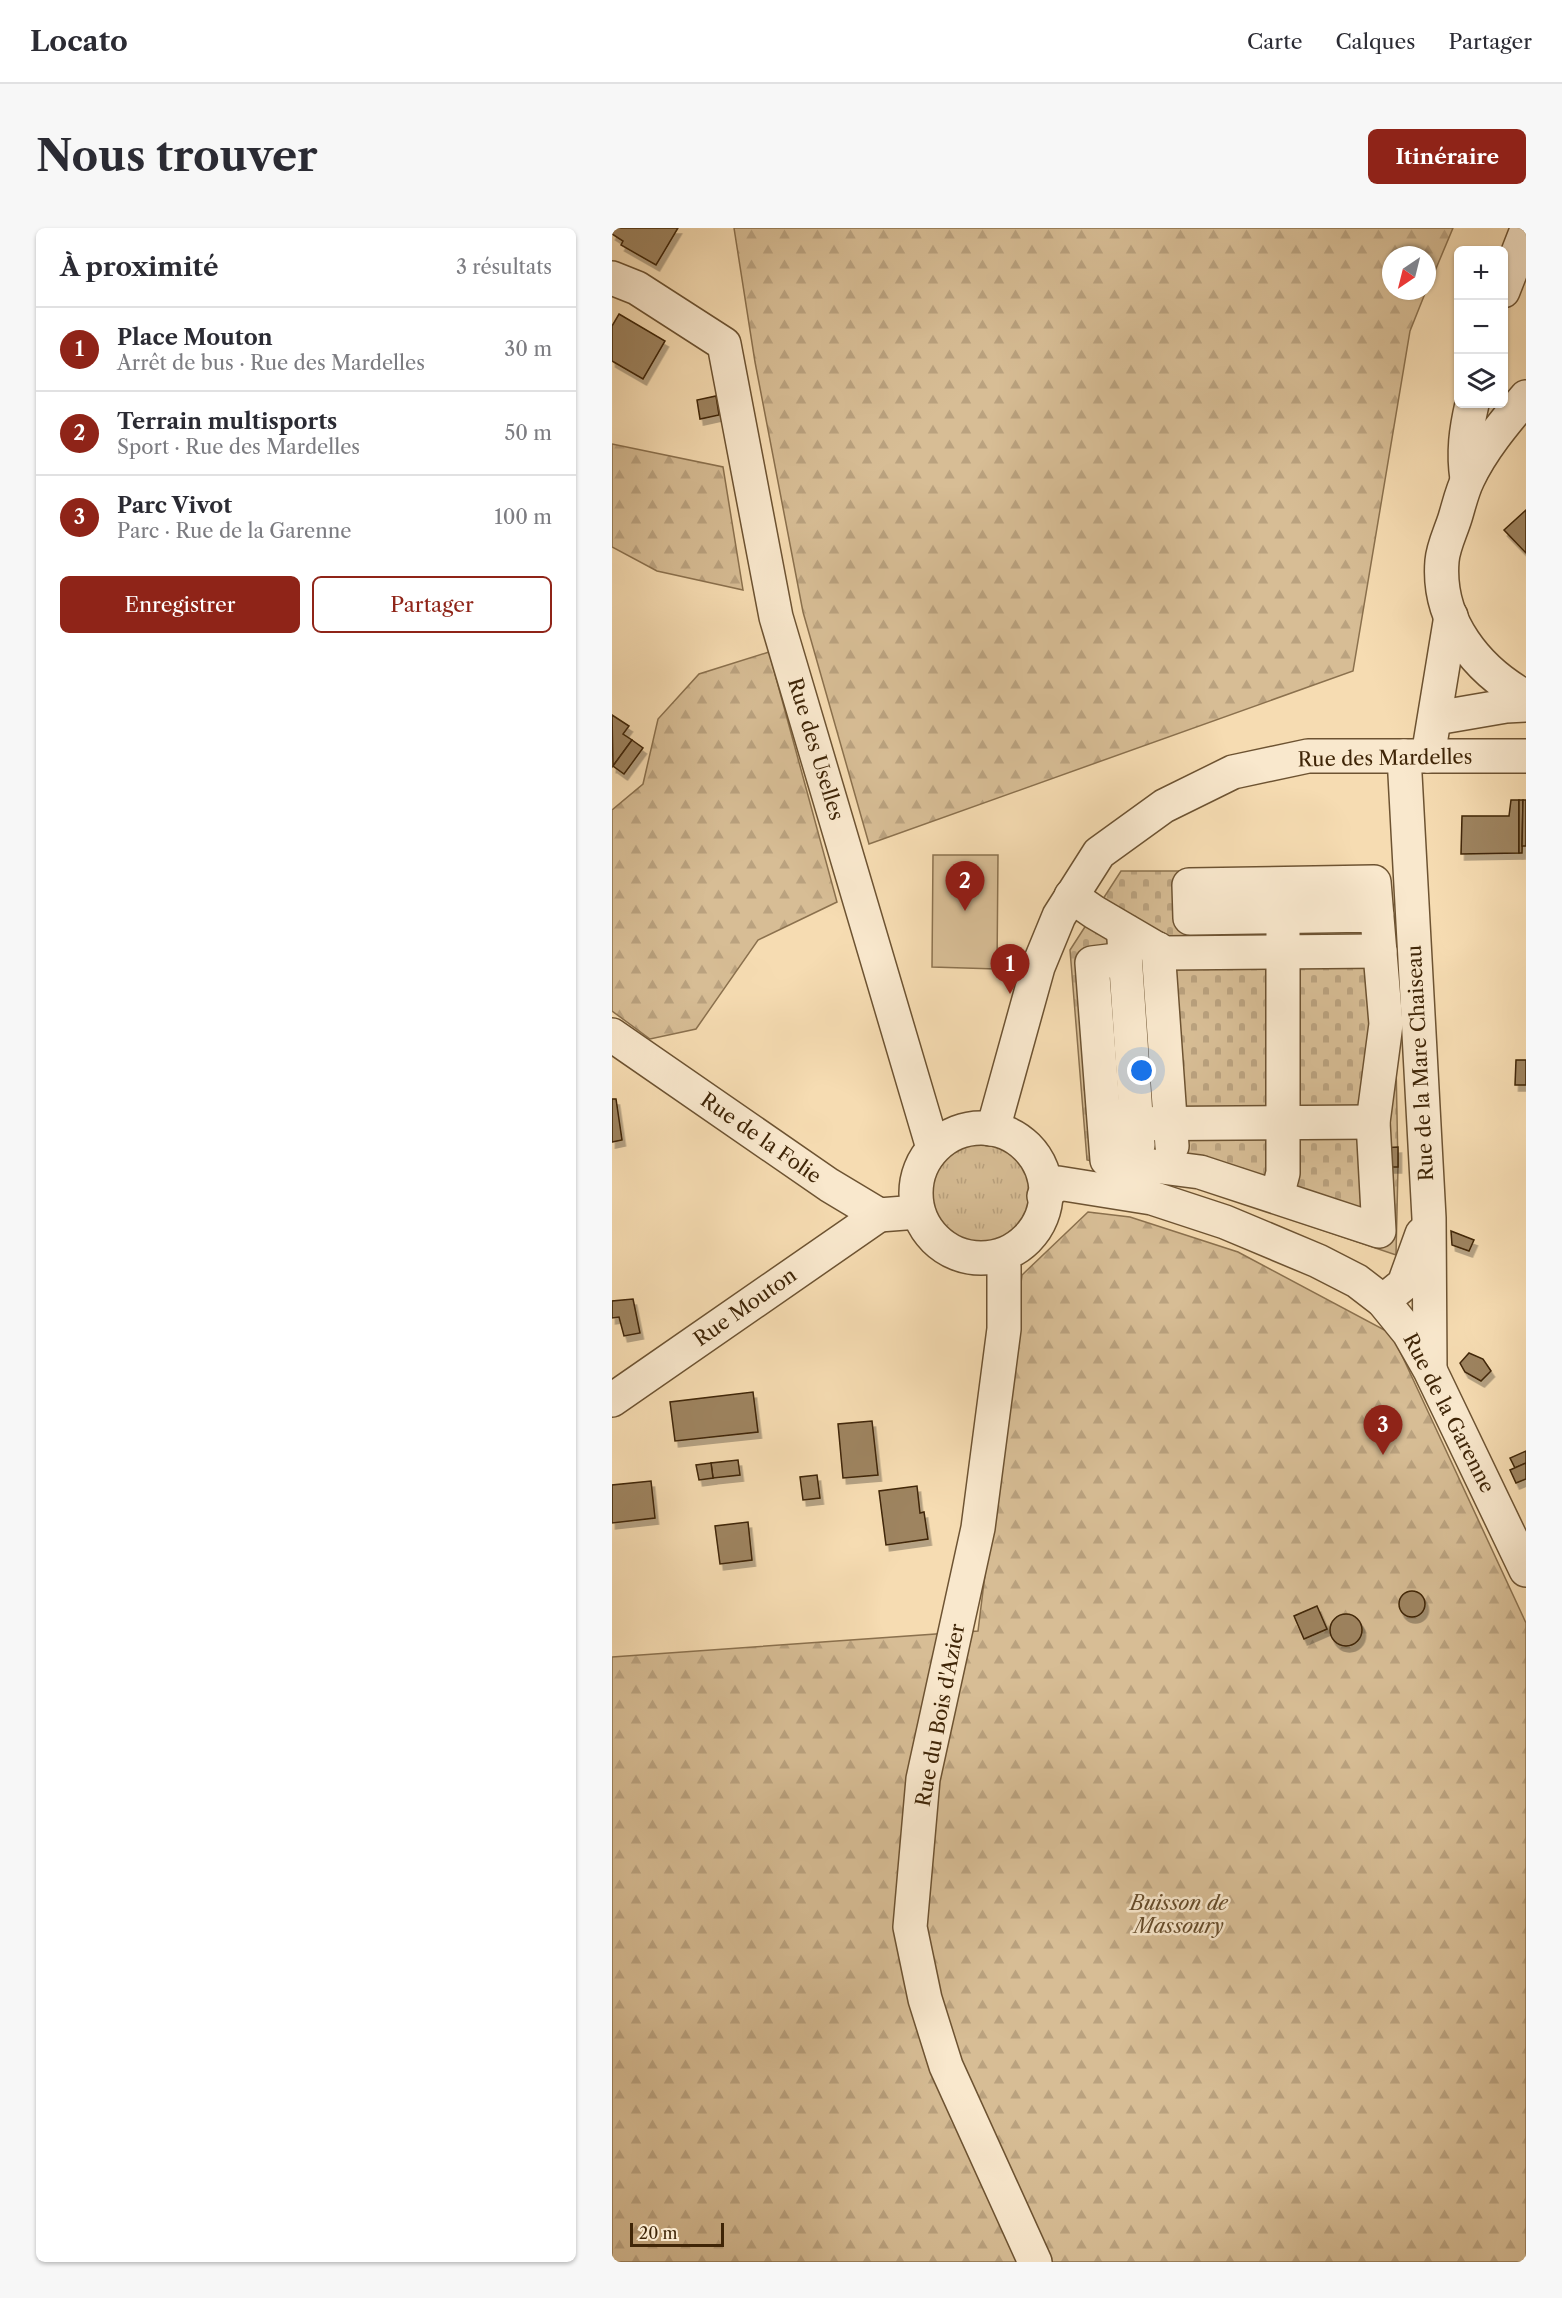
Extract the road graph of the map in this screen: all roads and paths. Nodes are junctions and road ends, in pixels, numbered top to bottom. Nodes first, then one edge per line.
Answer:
1 (1526, 232) edge
2 (1508, 278) edge
3 (612, 279) edge
4 (1526, 397) edge
5 (1471, 408) edge
6 (1467, 479) junction
7 (1450, 616) junction
8 (1526, 697) edge
9 (1526, 705) edge
10 (1436, 718) junction
11 (1416, 756) junction
12 (1526, 756) edge
13 (1282, 883) junction
14 (1071, 896) junction
15 (1377, 915) junction
16 (1283, 916) junction
17 (1197, 918) junction
18 (1124, 944) junction
19 (1158, 949) junction
20 (1380, 951) junction
21 (1283, 952) junction
22 (1195, 953) junction
23 (1163, 1023) junction
24 (1130, 1026) junction
25 (1097, 1029) junction
26 (612, 1035) edge
27 (1372, 1122) junction
28 (1170, 1123) junction
29 (1282, 1123) junction
30 (1105, 1124) junction
31 (1137, 1124) junction
32 (990, 1129) junction
33 (933, 1148) junction
34 (1139, 1165) junction
35 (1173, 1169) junction
36 (1044, 1196) junction
37 (1277, 1196) junction
38 (918, 1212) junction
39 (879, 1215) junction
40 (1429, 1218) junction
41 (1002, 1256) junction
42 (1383, 1301) junction
43 (1430, 1370) junction
44 (612, 1400) edge
45 (1526, 1570) edge
46 (1035, 2262) edge

1 - 2 street
3 - 33 street, Rue des Uselles
4 - 6 street
5 - 6 street
6 - 7 street
7 - 8 street
7 - 10 street, Rue de la Mare Chaiseau
9 - 10 street
10 - 11 street, Rue de la Mare Chaiseau
11 - 12 street, Rue des Mardelles
11 - 14 street, Rue des Mardelles
11 - 40 street, Rue de la Mare Chaiseau
13 - 15 street
13 - 16 street
13 - 17 street
14 - 18 street
14 - 32 street, Rue des Mardelles
15 - 16 street
15 - 20 street
16 - 17 street
16 - 21 street
17 - 22 street
18 - 19 street
18 - 24 street
18 - 25 street
19 - 22 street
19 - 23 street
20 - 21 street
20 - 27 street
21 - 22 street
21 - 29 street
23 - 24 street
23 - 28 street
24 - 25 street
24 - 31 street
25 - 30 street
26 - 39 street, Rue de la Folie
27 - 29 street
27 - 37 street
28 - 29 street
28 - 31 street
28 - 35 street
29 - 37 street
30 - 31 street
30 - 34 street
31 - 34 street
32 - 33 street
32 - 36 street
33 - 38 street
34 - 35 street
35 - 37 street
36 - 41 street
36 - 42 street, Rue de la Garenne
38 - 39 street
38 - 41 street
39 - 44 street, Rue Mouton
40 - 42 street
40 - 43 street, Rue de la Mare Chaiseau
41 - 46 street, Rue du Bois d'Azier
42 - 43 street, Rue de la Garenne
43 - 45 street, Rue de la Garenne

